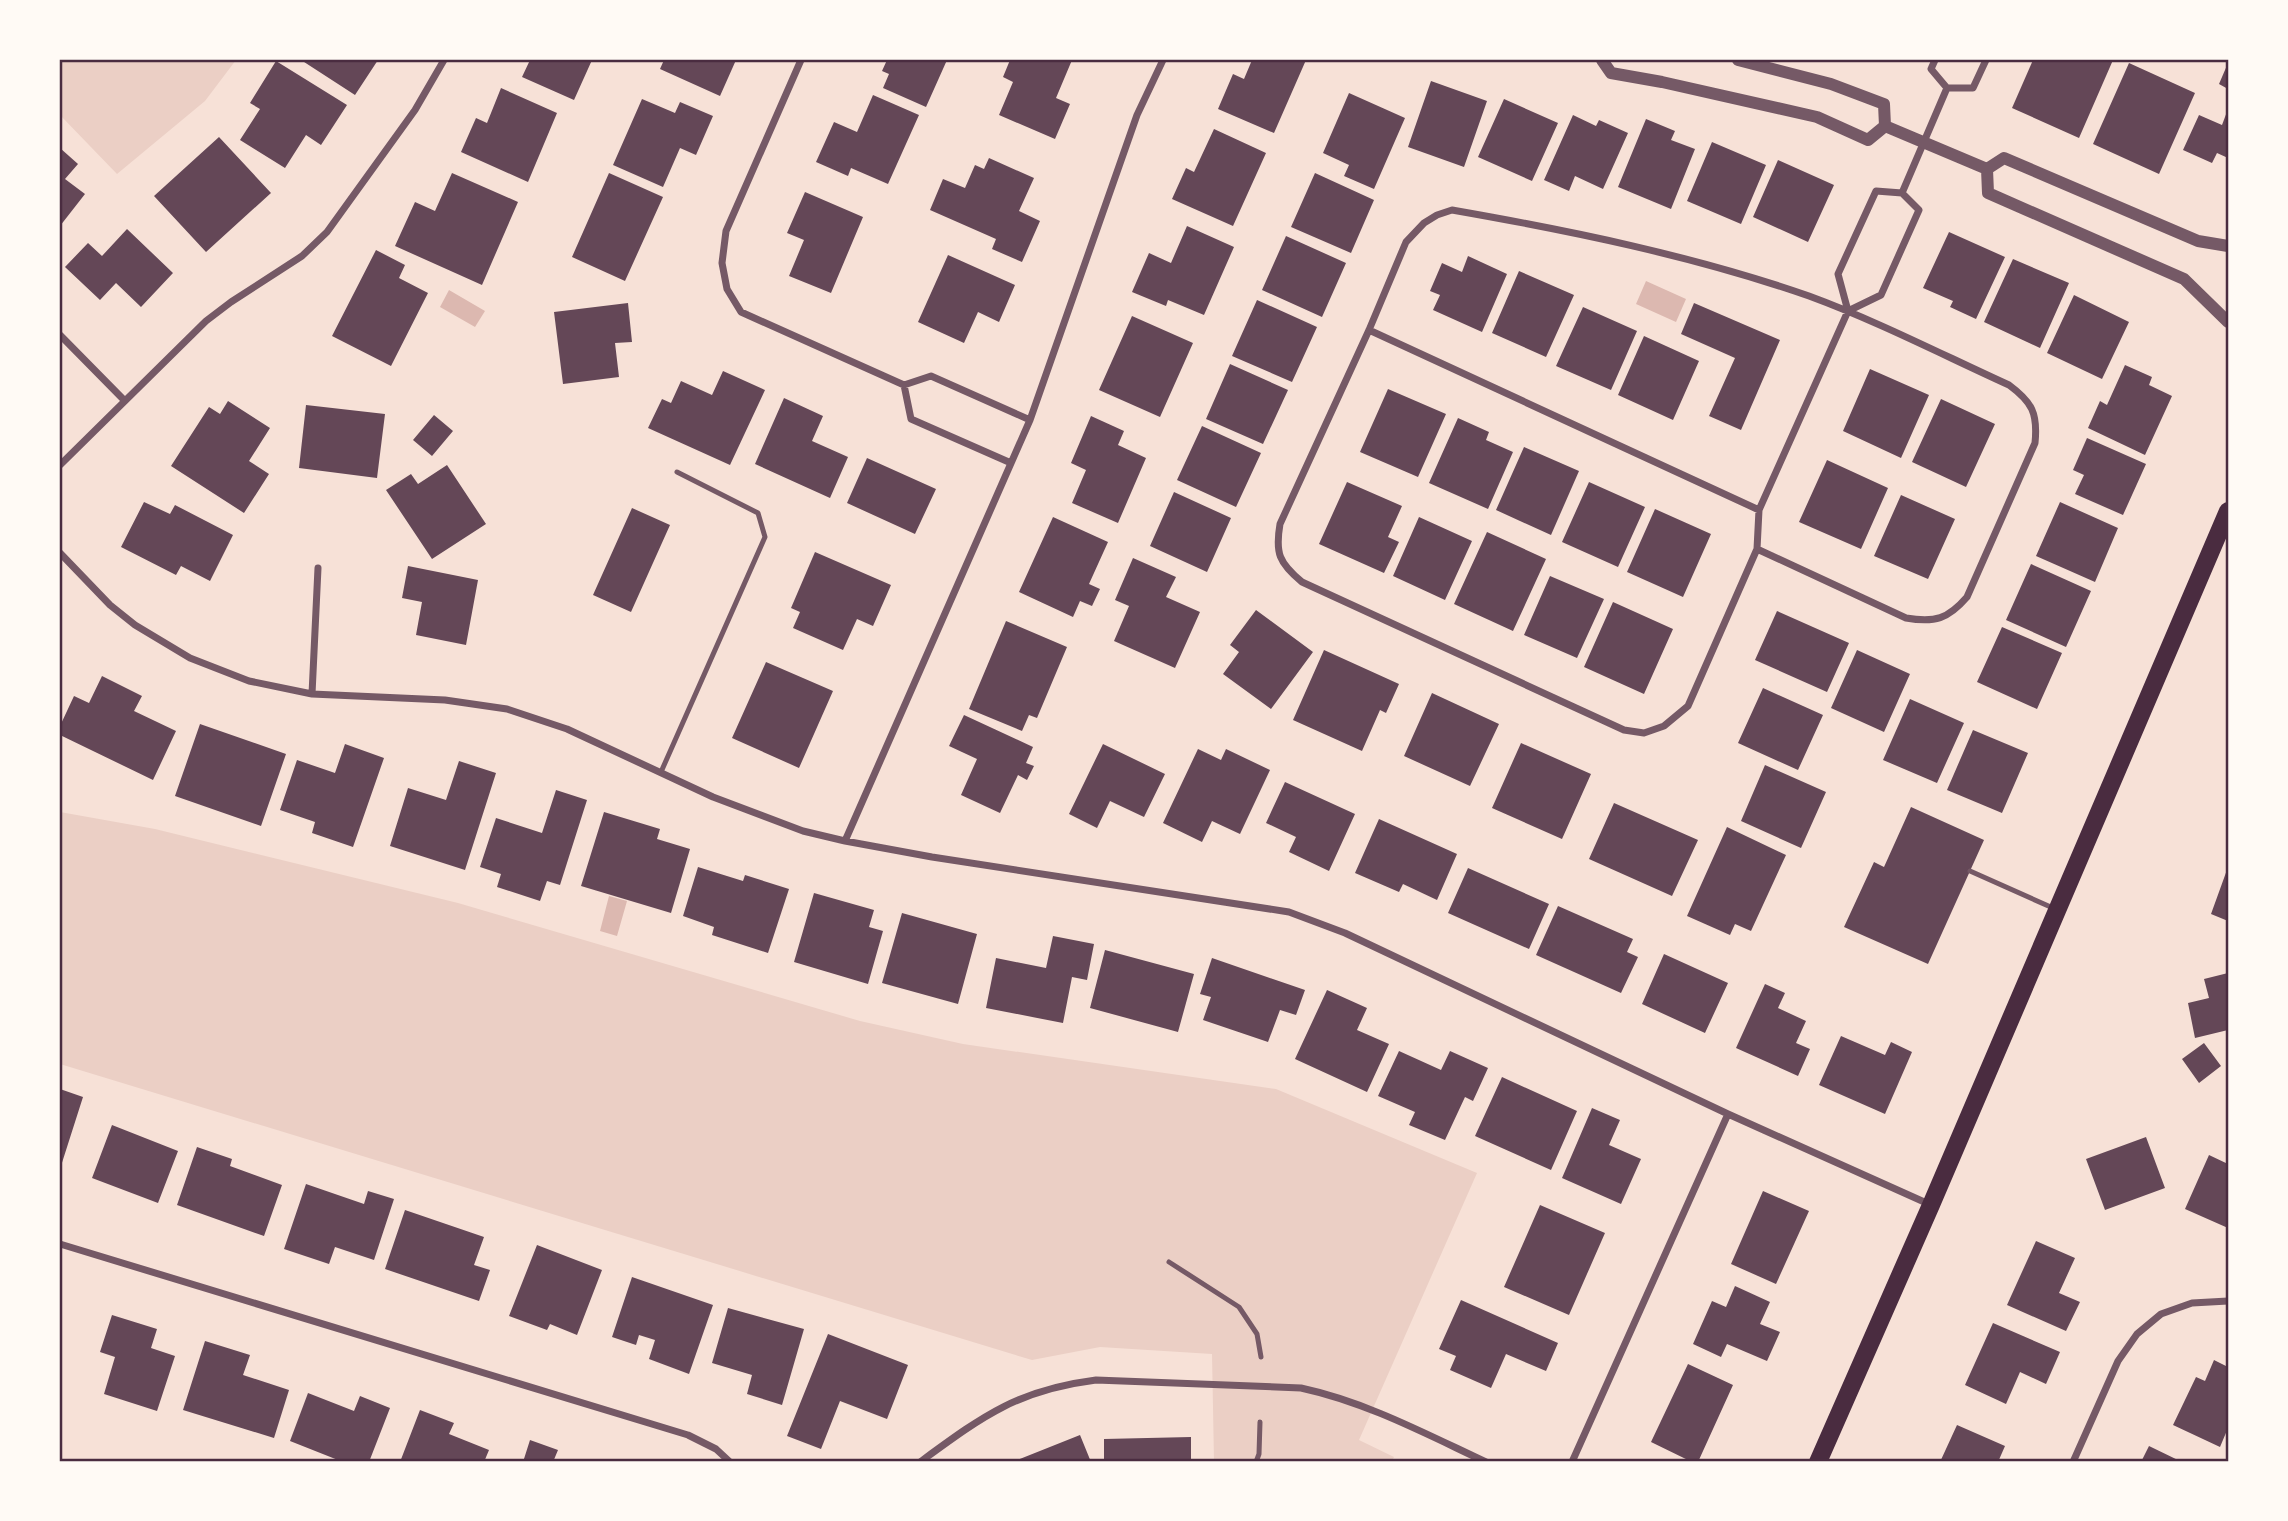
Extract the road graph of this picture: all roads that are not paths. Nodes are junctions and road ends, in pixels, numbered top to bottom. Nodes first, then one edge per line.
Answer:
1 (444, 60) edge
2 (801, 60) edge
3 (1163, 60) edge
4 (1602, 60) edge
5 (1738, 60) edge
6 (1935, 60) edge
7 (1986, 60) edge
8 (1947, 88) junction
9 (1885, 126) junction
10 (1924, 142) junction
11 (1987, 169) junction
12 (1902, 193) junction
13 (2228, 246) edge
14 (1848, 311) junction
15 (2228, 322) edge
16 (1369, 330) junction
17 (60, 334) edge
18 (904, 385) junction
19 (124, 400) junction
20 (1030, 420) junction
21 (1011, 463) junction
22 (60, 465) edge
23 (677, 472) dead end
24 (1759, 510) junction
25 (2226, 520) edge
26 (1757, 549) junction
27 (60, 554) edge
28 (318, 568) dead end
29 (312, 694) junction
30 (661, 772) junction
31 (845, 841) junction
32 (1970, 871) dead end
33 (2058, 909) junction
34 (1728, 1114) junction
35 (1931, 1205) junction
36 (60, 1244) edge
37 (1169, 1262) dead end
38 (2228, 1301) edge
39 (1261, 1357) dead end
40 (1259, 1422) dead end
41 (730, 1461) edge
42 (920, 1461) edge
43 (1256, 1461) edge
44 (1486, 1461) edge
45 (1572, 1461) edge
46 (1818, 1461) edge
47 (2073, 1461) edge

1 - 19 street
2 - 18 street
3 - 20 street
4 - 9 street
5 - 9 street
6 - 8 street
7 - 8 street
8 - 10 street
9 - 10 street
10 - 11 street
10 - 12 street
11 - 13 street
11 - 15 street
12 - 14 street
12 - 14 street
14 - 16 street
14 - 24 street
14 - 26 street
16 - 24 street
16 - 26 street
17 - 19 street
18 - 20 street
18 - 21 street
19 - 22 street
20 - 21 street
21 - 31 street
23 - 30 lane
24 - 26 street
25 - 33 main road
27 - 29 street
28 - 29 street
29 - 30 street
30 - 31 street
31 - 34 street
32 - 33 lane
33 - 35 main road
34 - 35 street
34 - 45 street
35 - 46 main road
36 - 41 street
37 - 39 lane
38 - 47 street
40 - 43 lane
42 - 44 street

